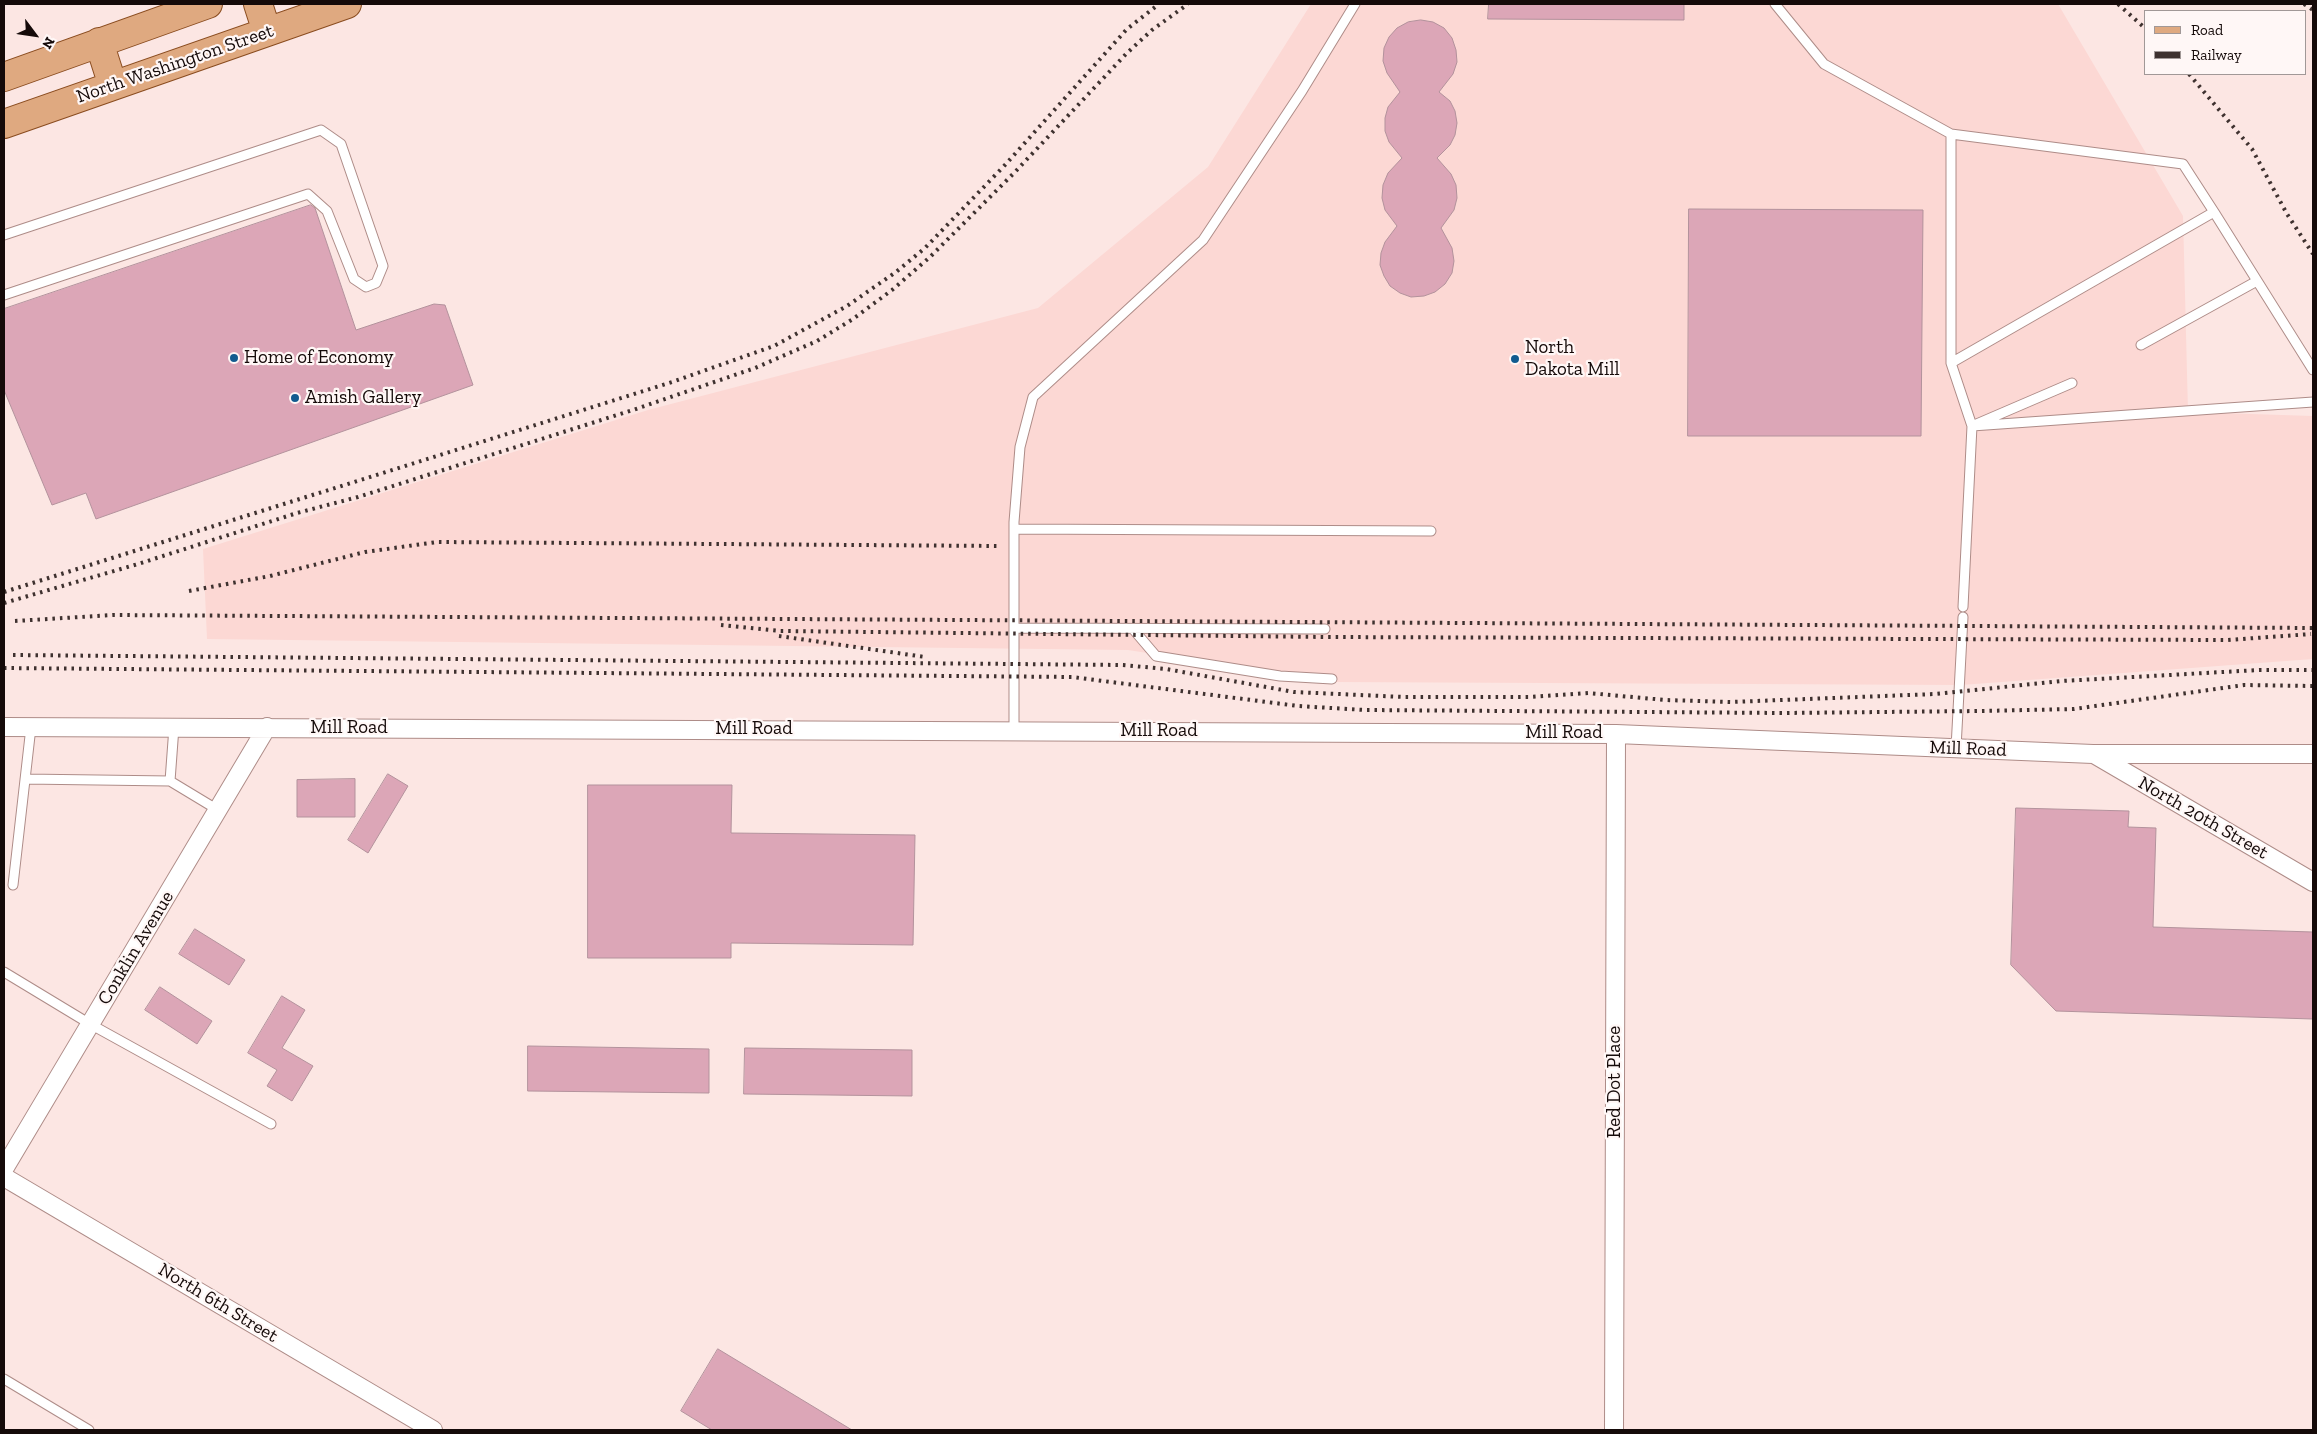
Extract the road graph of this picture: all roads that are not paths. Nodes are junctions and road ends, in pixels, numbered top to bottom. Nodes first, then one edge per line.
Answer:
1 (208, 4) edge
2 (258, 4) edge
3 (347, 4) edge
4 (1355, 4) edge
5 (1776, 4) edge
6 (267, 32) junction
7 (100, 42) junction
8 (4, 77) edge
9 (113, 86) junction
10 (4, 124) edge
11 (1951, 134) junction
12 (2214, 212) junction
13 (4, 235) edge
14 (2257, 281) junction
15 (4, 295) edge
16 (2141, 344) dead end
17 (1951, 363) junction
18 (2313, 370) edge
19 (2072, 383) dead end
20 (2313, 402) edge
21 (1972, 426) junction
22 (1014, 529) junction
23 (1431, 531) dead end
24 (1014, 628) junction
25 (1133, 629) junction
26 (1325, 629) dead end
27 (1332, 679) dead end
28 (4, 726) edge
29 (31, 726) junction
30 (174, 727) junction
31 (267, 727) junction
32 (1014, 731) junction
33 (1616, 734) junction
34 (1956, 748) junction
35 (2093, 754) junction
36 (2313, 754) edge
37 (25, 779) junction
38 (170, 781) junction
39 (218, 810) junction
40 (2313, 882) edge
41 (13, 885) dead end
42 (4, 972) edge
43 (90, 1024) junction
44 (271, 1124) dead end
45 (4, 1168) edge
46 (4, 1177) edge
47 (4, 1380) edge
48 (89, 1430) edge
49 (433, 1430) edge
50 (1614, 1430) edge

1 - 7 main road
2 - 6 main road
3 - 6 main road, North Washington Street
4 - 22 lane
5 - 11 lane
6 - 9 main road, North Washington Street
7 - 8 main road
7 - 9 main road
9 - 10 main road, North Washington Street
11 - 12 lane
11 - 17 lane
12 - 14 lane
12 - 17 lane
13 - 15 lane
14 - 16 lane
14 - 18 lane
17 - 21 lane
19 - 21 lane
20 - 21 lane
21 - 34 lane
22 - 23 lane
22 - 24 lane
24 - 25 lane
24 - 32 lane
25 - 26 lane
25 - 27 lane
28 - 29 street, Mill Road
29 - 30 street, Mill Road
29 - 37 lane
30 - 31 street, Mill Road
30 - 38 lane
31 - 32 street, Mill Road
31 - 39 street, Conklin Avenue
32 - 33 street, Mill Road
33 - 34 street, Mill Road
33 - 50 street, Red Dot Place
34 - 35 street, Mill Road
35 - 36 street, Mill Road
35 - 40 street, North 20th Street
37 - 38 lane
37 - 41 lane
38 - 39 lane
39 - 43 street, Conklin Avenue
42 - 43 lane
43 - 44 lane
43 - 45 street, Conklin Avenue
46 - 49 street, North 6th Street
47 - 48 lane

